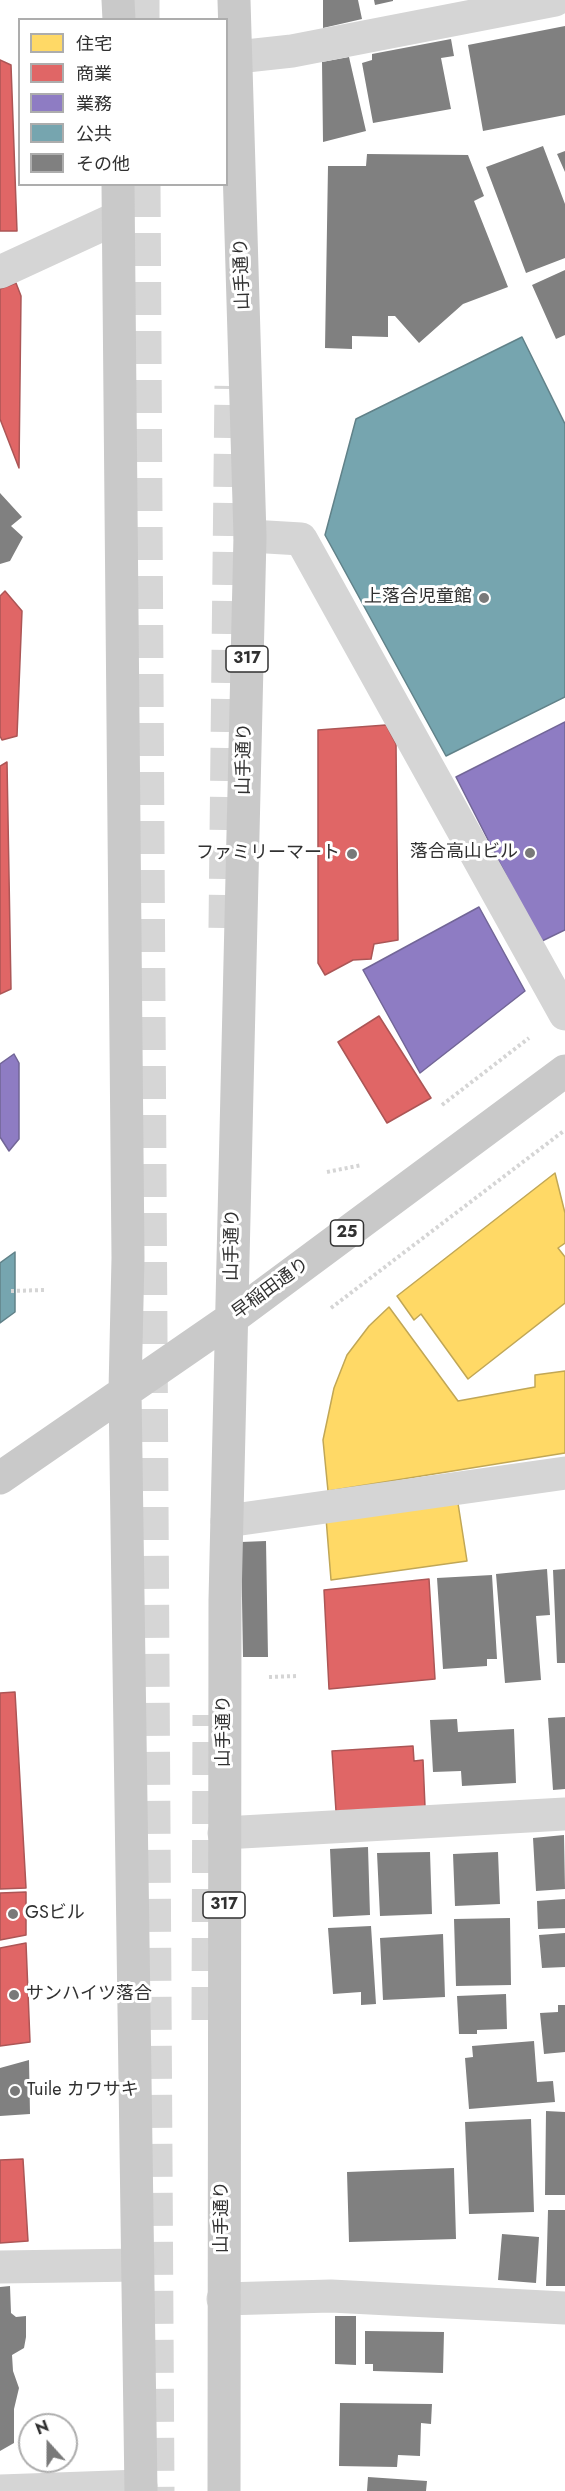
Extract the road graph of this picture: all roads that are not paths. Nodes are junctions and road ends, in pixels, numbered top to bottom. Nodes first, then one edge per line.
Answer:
1 (118, 0) edge
2 (234, 0) edge
3 (555, 0) edge
4 (118, 18) edge
5 (237, 57) junction
6 (118, 186) edge
7 (117, 218) junction
8 (0, 272) edge
9 (250, 536) junction
10 (565, 1014) edge
11 (565, 1071) edge
12 (232, 1318) junction
13 (124, 1390) junction
14 (560, 1473) edge
15 (0, 1478) edge
16 (227, 1521) junction
17 (565, 1814) edge
18 (224, 1833) junction
19 (140, 2265) junction
20 (0, 2267) edge
21 (223, 2299) junction
22 (565, 2308) edge
23 (141, 2489) edge
24 (0, 2491) edge
25 (224, 2491) edge

1 - 4 main road
2 - 5 main road, 山手通り / 317
3 - 5 street
5 - 9 main road, 山手通り / 317
6 - 7 main road
7 - 8 street
7 - 13 main road
9 - 10 street
9 - 12 main road, 山手通り / 317
11 - 12 main road, 早稲田通り / 25
12 - 13 main road, 早稲田通り / 25
12 - 16 main road, 山手通り / 317
13 - 15 main road, 早稲田通り / 25
13 - 19 main road
14 - 16 street
16 - 18 main road, 山手通り / 317
17 - 18 street
18 - 21 main road, 山手通り / 317
19 - 20 street
19 - 23 main road
21 - 22 street
21 - 25 main road, 山手通り / 317
23 - 24 street

